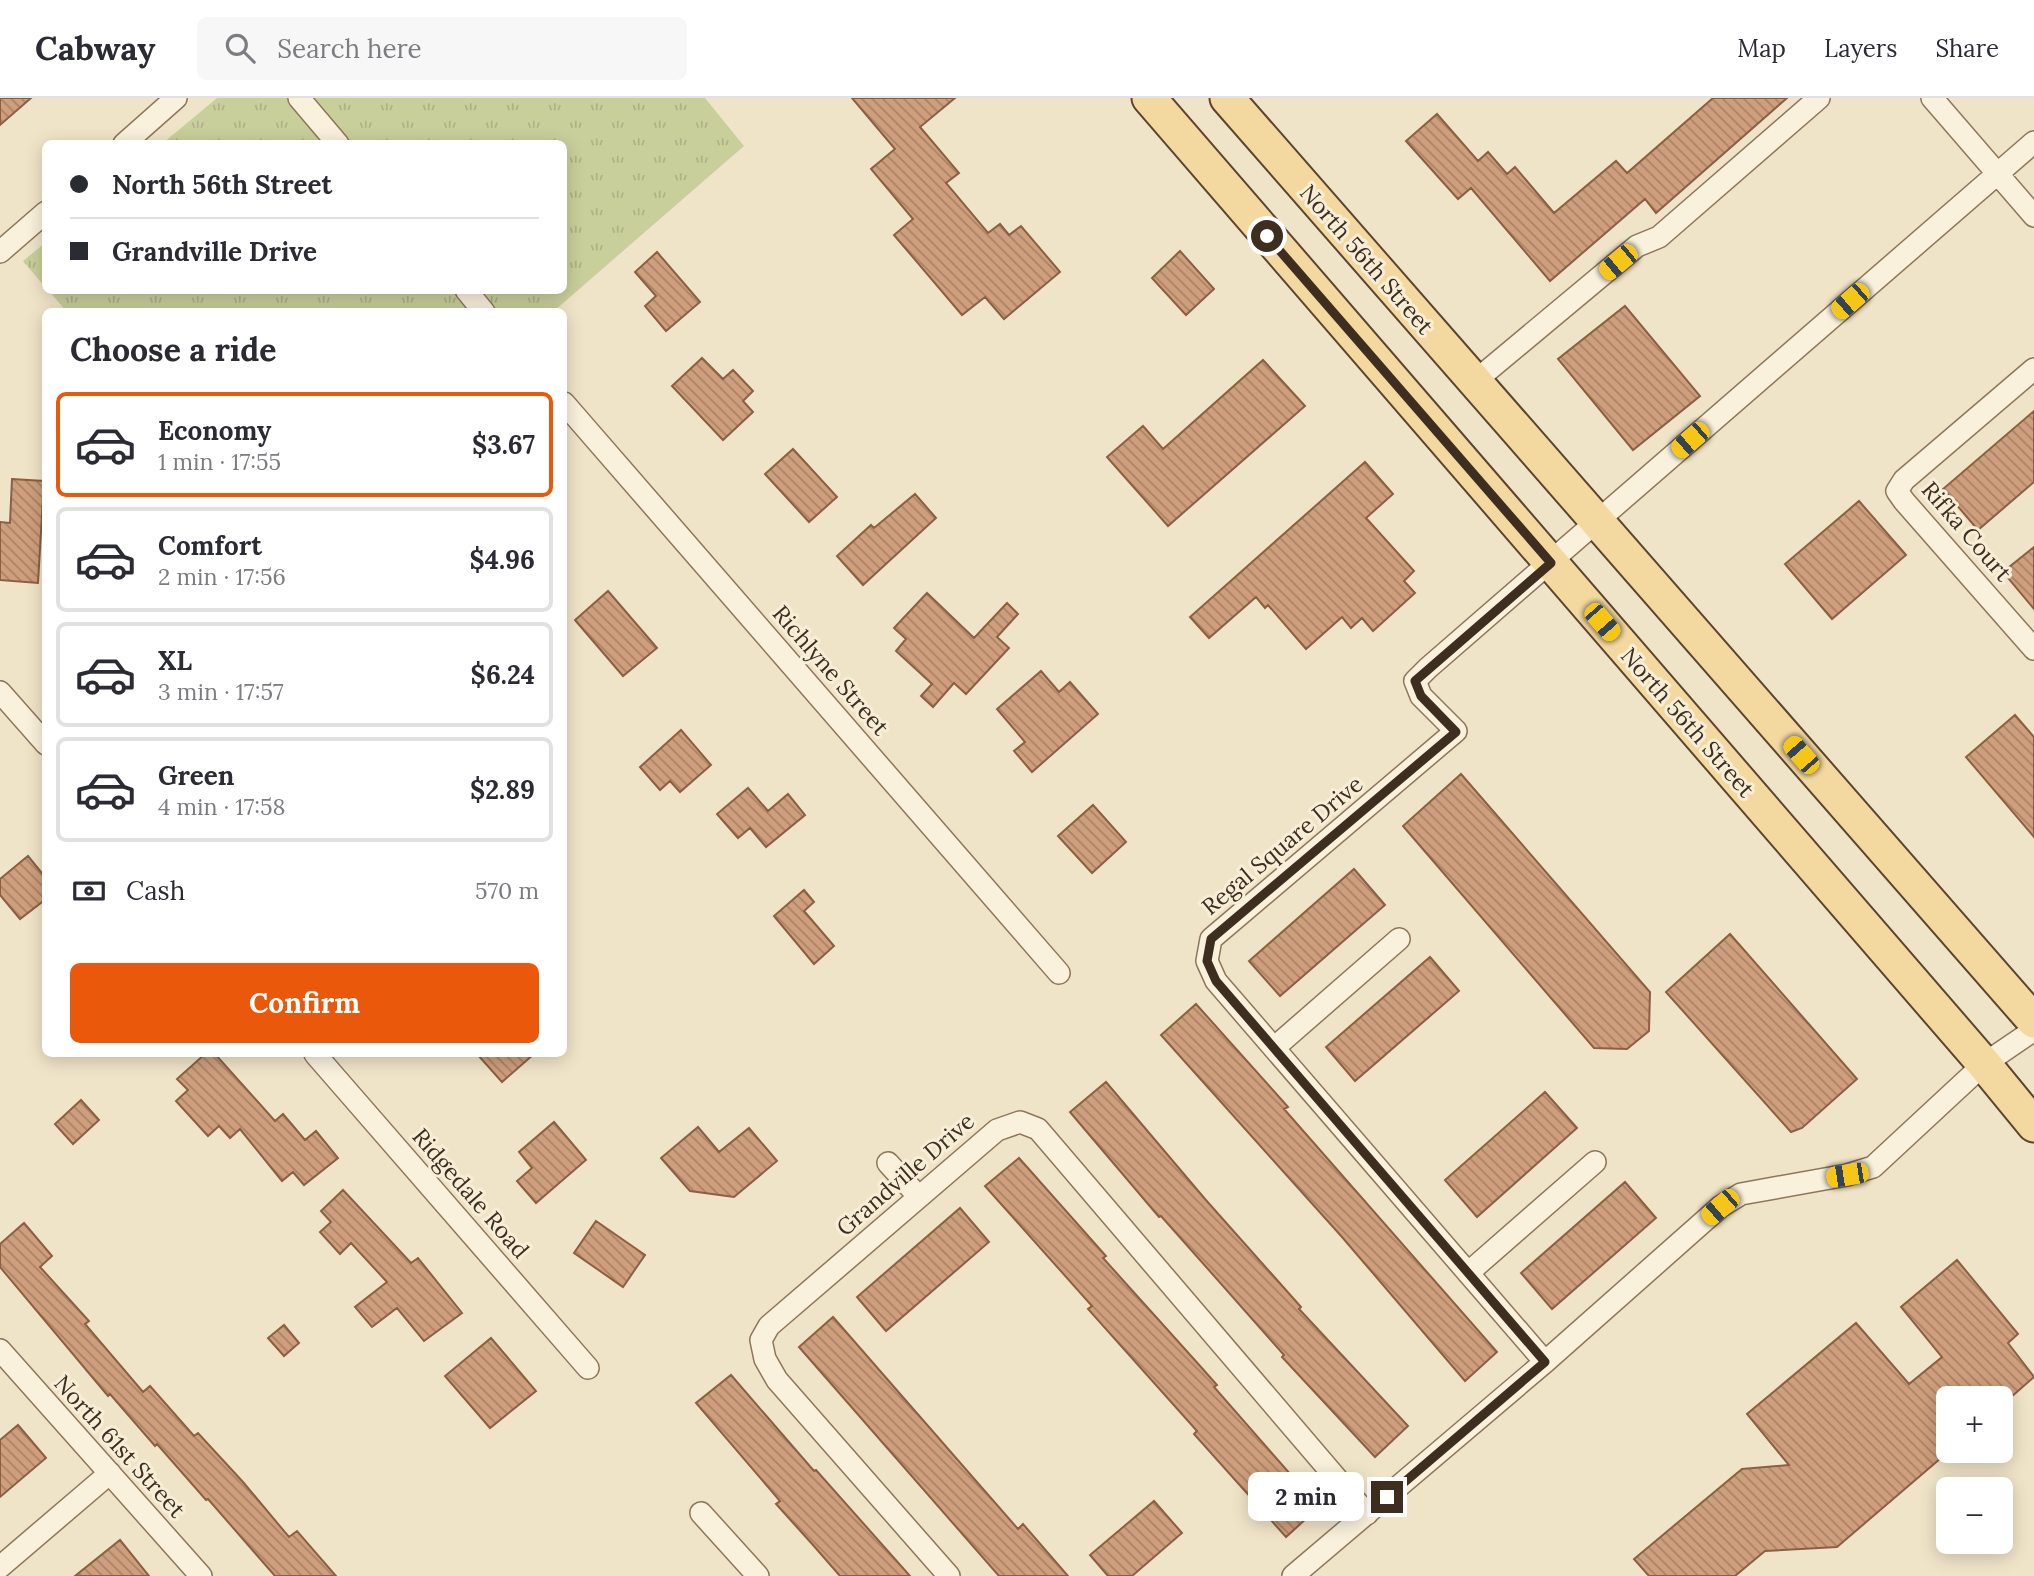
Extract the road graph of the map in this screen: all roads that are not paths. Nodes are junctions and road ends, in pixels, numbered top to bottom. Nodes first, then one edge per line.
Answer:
1 (176, 98) edge
2 (299, 98) edge
3 (1227, 98) edge
4 (1819, 98) edge
5 (1932, 98) edge
6 (1158, 101) edge
7 (129, 140) edge
8 (335, 140) edge
9 (2034, 142) edge
10 (1996, 174) junction
11 (42, 215) edge
12 (2034, 216) edge
13 (0, 252) edge
14 (469, 294) edge
15 (481, 308) edge
16 (2034, 369) edge
17 (1474, 382) junction
18 (567, 405) edge
19 (1596, 522) junction
20 (1551, 563) junction
21 (2034, 649) edge
22 (0, 692) edge
23 (42, 739) edge
24 (1399, 939) dead end
25 (1059, 973) dead end
26 (2034, 1021) edge
27 (2034, 1030) edge
28 (1274, 1048) junction
29 (318, 1057) edge
30 (1984, 1063) junction
31 (2034, 1125) edge
32 (1595, 1162) dead end
33 (888, 1163) dead end
34 (919, 1197) junction
35 (1468, 1273) junction
36 (0, 1350) edge
37 (1545, 1362) junction
38 (588, 1368) dead end
39 (110, 1473) junction
40 (701, 1513) dead end
41 (1367, 1514) junction
42 (0, 1567) edge
43 (201, 1576) edge
44 (758, 1576) edge
45 (948, 1576) edge
46 (1293, 1576) edge

1 - 7 street
2 - 8 street
3 - 17 main road, North 56th Street
4 - 17 street
5 - 10 street
6 - 20 main road, North 56th Street
9 - 10 street
10 - 12 street
10 - 19 street
11 - 13 street
14 - 15 street
16 - 21 street, Rifka Court
17 - 19 main road, North 56th Street
18 - 25 street, Richlyne Street
19 - 20 street
19 - 26 main road, North 56th Street
20 - 28 street, Regal Square Drive
20 - 30 main road, North 56th Street
22 - 23 street
24 - 28 street
27 - 30 street
28 - 35 street, Regal Square Drive
29 - 38 street, Ridgedale Road
30 - 31 main road, North 56th Street
30 - 37 street
32 - 35 street
33 - 34 street
34 - 41 street, Grandville Drive
34 - 45 street, Grandville Drive
35 - 37 street, Regal Square Drive
36 - 39 street, North 61st Street
37 - 41 street
39 - 42 street
39 - 43 street, North 61st Street
40 - 44 street
41 - 46 street

